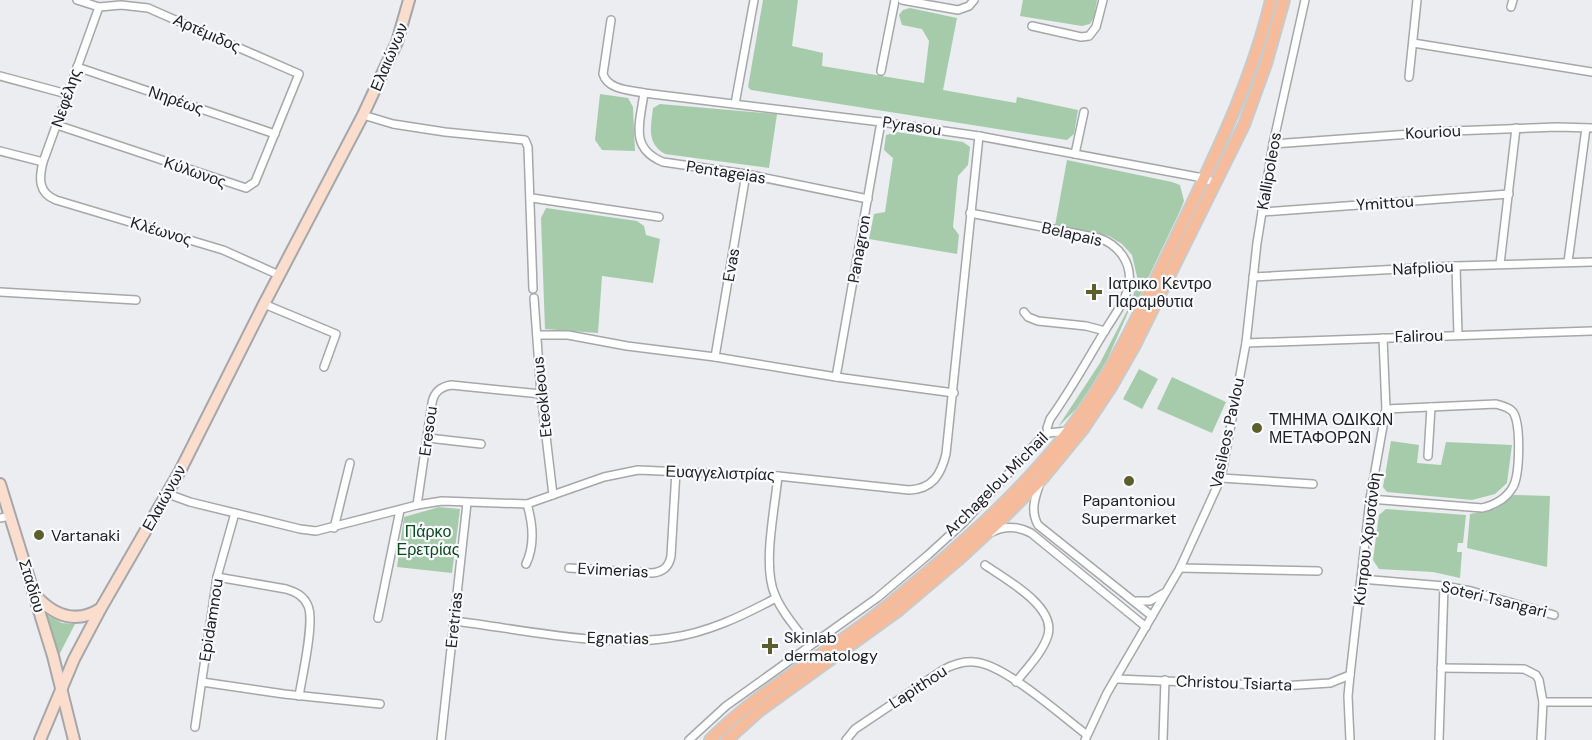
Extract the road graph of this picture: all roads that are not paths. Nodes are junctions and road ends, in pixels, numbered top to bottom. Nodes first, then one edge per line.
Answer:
1 (77, 0) edge
2 (409, 0) edge
3 (754, 0) edge
4 (895, 0) edge
5 (902, 0) edge
6 (974, 0) edge
7 (1103, 0) edge
8 (1271, 0) edge
9 (1284, 0) edge
10 (1305, 0) edge
11 (1417, 0) edge
12 (99, 8) junction
13 (611, 20) dead end
14 (1032, 26) dead end
15 (1413, 43) junction
16 (77, 67) junction
17 (881, 70) dead end
18 (1592, 72) edge
19 (299, 74) joint
20 (0, 76) edge
21 (1409, 77) dead end
22 (644, 93) junction
23 (67, 94) junction
24 (735, 104) junction
25 (1084, 112) dead end
26 (363, 115) junction
27 (881, 122) junction
28 (57, 125) junction
29 (1516, 128) junction
30 (1589, 128) edge
31 (275, 134) junction
32 (979, 136) junction
33 (1273, 144) junction
34 (0, 151) edge
35 (1075, 154) junction
36 (43, 162) junction
37 (746, 174) junction
38 (1203, 178) junction
39 (1215, 183) junction
40 (42, 190) joint
41 (1509, 194) junction
42 (531, 198) junction
43 (868, 199) junction
44 (1262, 212) junction
45 (970, 213) junction
46 (659, 217) dead end
47 (1568, 262) junction
48 (1592, 262) edge
49 (1500, 264) junction
50 (1456, 266) junction
51 (279, 275) junction
52 (1253, 277) junction
53 (533, 289) dead end
54 (0, 292) edge
55 (534, 298) dead end
56 (136, 300) dead end
57 (264, 304) junction
58 (1024, 312) dead end
59 (1104, 331) junction
60 (1592, 331) edge
61 (537, 335) junction
62 (1458, 335) junction
63 (1383, 338) junction
64 (1246, 343) junction
65 (715, 357) junction
66 (324, 367) dead end
67 (836, 377) junction
68 (954, 393) junction
69 (541, 394) junction
70 (1431, 407) junction
71 (1386, 409) junction
72 (1068, 431) junction
73 (1048, 433) junction
74 (428, 438) junction
75 (481, 444) dead end
76 (1428, 456) dead end
77 (350, 463) dead end
78 (676, 471) junction
79 (778, 476) junction
80 (1221, 478) junction
81 (1042, 479) junction
82 (0, 484) edge
83 (1313, 484) dead end
84 (168, 494) junction
85 (553, 495) junction
86 (1370, 499) junction
87 (467, 503) junction
88 (527, 504) junction
89 (417, 505) junction
90 (400, 510) junction
91 (235, 513) junction
92 (5, 517) edge
93 (334, 528) junction
94 (982, 538) junction
95 (526, 564) dead end
96 (985, 565) dead end
97 (569, 568) dead end
98 (1180, 568) junction
99 (1318, 571) dead end
100 (217, 578) junction
101 (1361, 579) junction
102 (1444, 586) junction
103 (1166, 592) junction
104 (35, 595) junction
105 (776, 598) junction
106 (1133, 601) junction
107 (101, 608) junction
108 (1554, 615) dead end
109 (1152, 616) junction
110 (378, 618) dead end
111 (454, 621) junction
112 (1146, 627) junction
113 (809, 645) junction
114 (1442, 668) junction
115 (1350, 675) junction
116 (1117, 679) junction
117 (1165, 680) junction
118 (202, 682) junction
119 (1016, 682) junction
120 (60, 689) junction
121 (298, 696) junction
122 (1543, 702) junction
123 (1592, 702) edge
124 (380, 705) dead end
125 (195, 727) dead end
126 (1086, 737) edge
127 (440, 739) edge
128 (40, 740) edge
129 (74, 740) edge
130 (688, 740) edge
131 (710, 740) edge
132 (727, 740) edge
133 (846, 740) edge
134 (1163, 740) edge
135 (1350, 740) edge
136 (1439, 740) edge
137 (1542, 740) edge

1 - 12 street, Αρτέμιδος
2 - 26 main road, Ελαιώνων
3 - 24 street
4 - 17 street
5 - 6 street
7 - 14 street
8 - 38 main road, Archagelou Michail
9 - 39 main road, Archagelou Michail
10 - 33 street, Kallipoleos
11 - 15 street
12 - 16 street, Νεφέλης
12 - 19 street, Αρτέμιδος
13 - 22 street, Pyrasou
15 - 18 street
15 - 21 street
16 - 23 street, Νεφέλης
16 - 31 street, Νηρέως
19 - 31 street, Κύλωνος
20 - 23 street
22 - 24 street, Pyrasou
22 - 37 street, Pentageias
23 - 28 street, Νεφέλης
24 - 27 street, Pyrasou
25 - 35 street
26 - 42 street
26 - 51 main road, Ελαιώνων
27 - 32 street, Pyrasou
27 - 43 street, Panagron
28 - 31 street, Κύλωνος
28 - 36 street, Νεφέλης
29 - 30 street, Kouriou
29 - 33 street, Kouriou
29 - 41 street
30 - 47 street
32 - 35 street, Pyrasou
32 - 45 street, Ευαγγελιστρίας
33 - 44 street, Kallipoleos
34 - 36 street
35 - 38 street, Pyrasou
36 - 40 street, Νεφέλης
37 - 43 street, Pentageias
37 - 65 street, Evas
38 - 39 street, Pyrasou
38 - 72 main road, Archagelou Michail
39 - 81 main road, Archagelou Michail
40 - 51 street, Κλέωνος
41 - 44 street, Ymittou
41 - 49 street
42 - 46 street
42 - 53 street
43 - 67 street, Panagron
44 - 52 street, Kallipoleos
45 - 59 street, Belapais
45 - 68 street, Ευαγγελιστρίας
47 - 48 street, Nafpliou
47 - 49 street, Nafpliou
49 - 50 street, Nafpliou
50 - 52 street, Nafpliou
50 - 62 street
51 - 57 main road, Ελαιώνων
52 - 64 street, Kallipoleos
54 - 56 street
55 - 61 street, Eteokleous
57 - 66 street
57 - 84 main road, Ελαιώνων
58 - 59 street
59 - 73 street, Belapais
60 - 62 street, Falirou
61 - 65 street
61 - 69 street, Eteokleous
62 - 63 street, Falirou
63 - 64 street, Falirou
63 - 71 street, Κύπρου Χρυσάνθη
64 - 80 street, Vasileos Pavlou
65 - 67 street
67 - 68 street
68 - 79 street, Ευαγγελιστρίας
69 - 74 street, Eresou
69 - 85 street, Eteokleous
70 - 71 street
70 - 76 street
70 - 86 street
71 - 86 street, Κύπρου Χρυσάνθη
72 - 73 street
72 - 131 main road, Archagelou Michail
73 - 113 street
74 - 75 street
74 - 89 street, Eresou
77 - 93 street
78 - 79 street, Ευαγγελιστρίας
78 - 85 street, Ευαγγελιστρίας
78 - 97 street, Evimerias
79 - 105 street
80 - 83 street
80 - 98 street, Vasileos Pavlou
81 - 94 main road, Archagelou Michail
81 - 106 street
82 - 92 main road, Σταδίου
84 - 91 street, Ευαγγελιστρίας
84 - 107 main road, Ελαιώνων
85 - 88 street, Ευαγγελιστρίας
86 - 101 street, Κύπρου Χρυσάνθη
87 - 88 street, Ευαγγελιστρίας
87 - 89 street, Ευαγγελιστρίας
87 - 111 street, Eretrias
88 - 95 street
89 - 90 street, Ευαγγελιστρίας
90 - 93 street, Ευαγγελιστρίας
90 - 110 street
91 - 93 street, Ευαγγελιστρίας
91 - 100 street, Epidamnou
92 - 104 main road, Σταδίου
94 - 112 street
94 - 132 main road, Archagelou Michail
96 - 119 street
98 - 99 street
98 - 103 street, Vasileos Pavlou
100 - 118 street, Epidamnou
100 - 121 street
101 - 102 street, Soteri Tsangari
101 - 115 street, Κύπρου Χρυσάνθη
102 - 108 street, Soteri Tsangari
102 - 114 street
103 - 106 street
103 - 109 street, Vasileos Pavlou
104 - 107 main road
104 - 120 main road, Σταδίου
105 - 111 street, Egnatias
105 - 113 street
106 - 109 street
107 - 120 main road, Ελαιώνων
109 - 112 street, Vasileos Pavlou
111 - 127 street, Eretrias
112 - 116 street, Vasileos Pavlou
113 - 130 street
114 - 122 street
114 - 136 street
115 - 117 street, Christou Tsiarta
115 - 135 street, Κύπρου Χρυσάνθη
116 - 117 street, Christou Tsiarta
116 - 126 street, Vasileos Pavlou
117 - 134 street
118 - 121 street
118 - 125 street, Epidamnou
119 - 126 street, Lapithou
119 - 133 street, Lapithou
120 - 128 main road, Ελαιώνων
120 - 129 main road, Σταδίου
121 - 124 street
122 - 123 street
122 - 137 street

